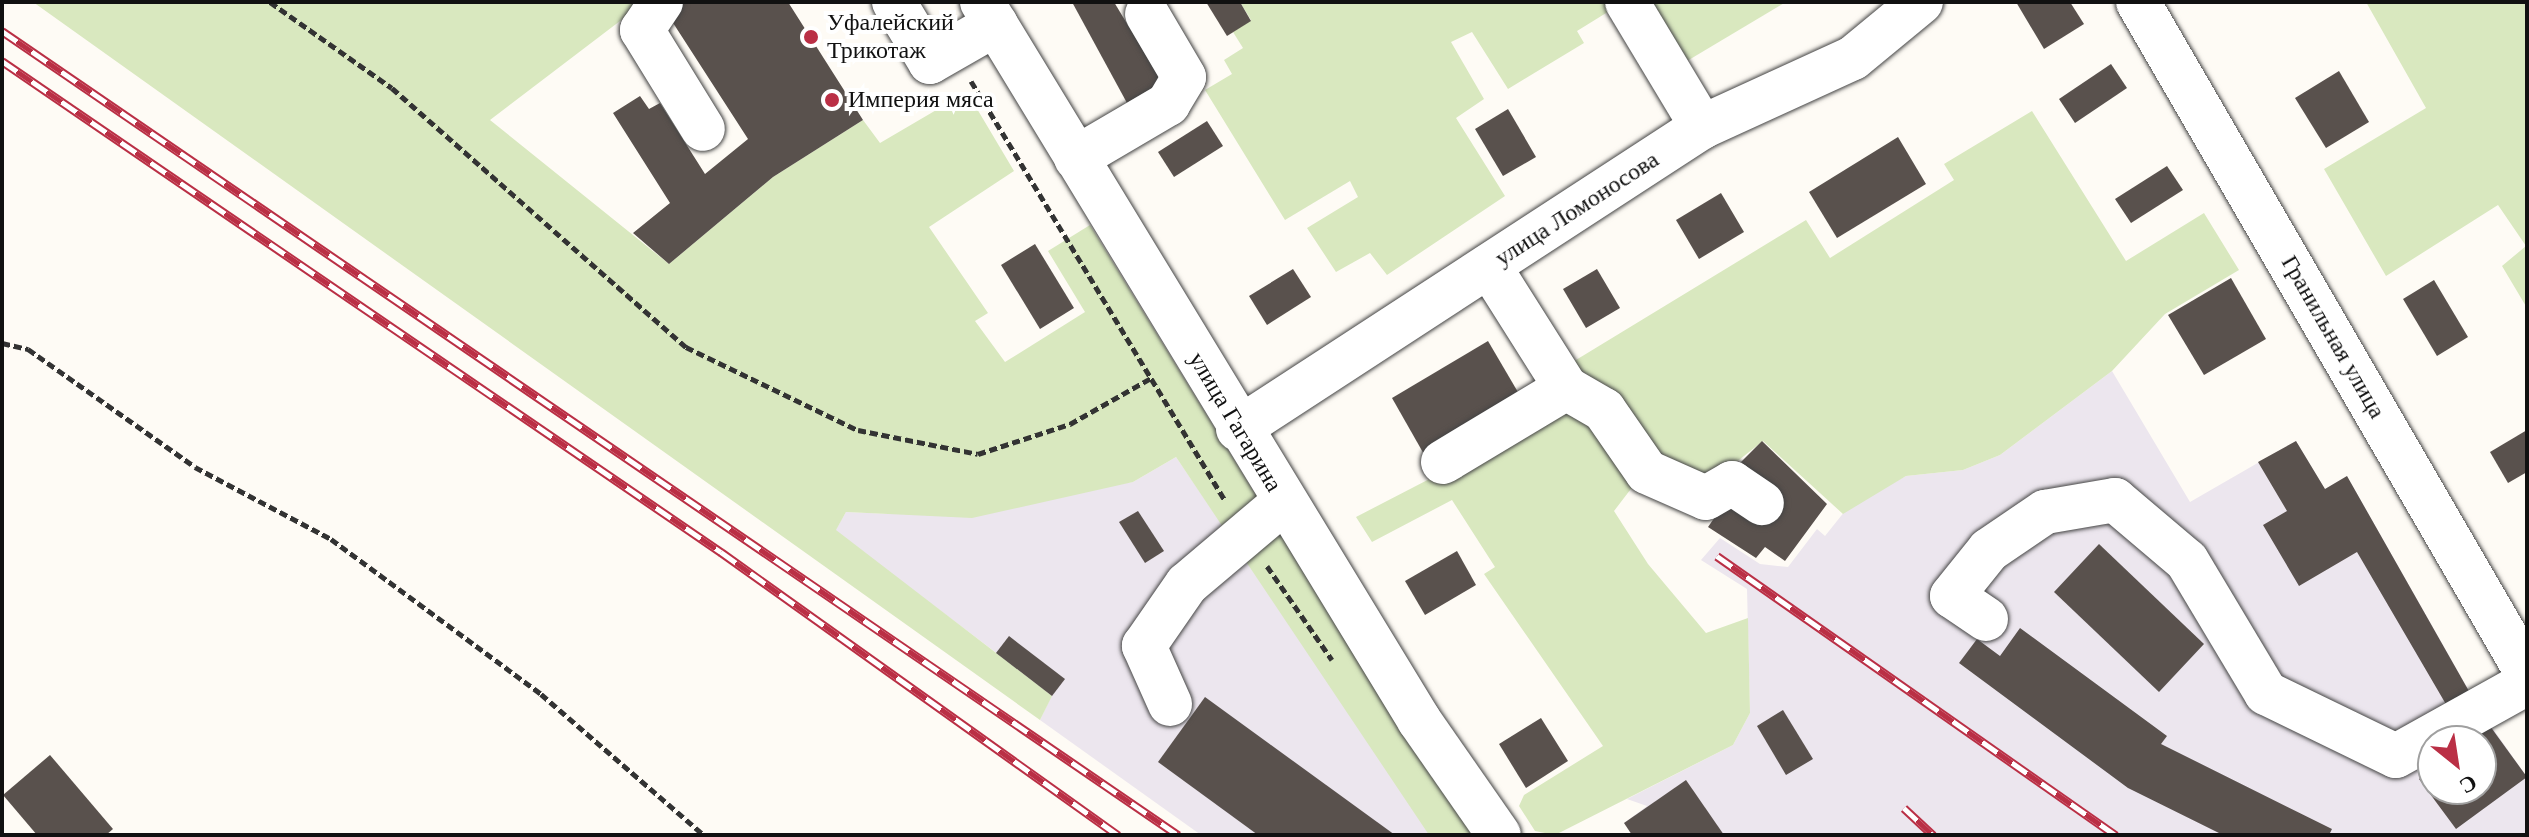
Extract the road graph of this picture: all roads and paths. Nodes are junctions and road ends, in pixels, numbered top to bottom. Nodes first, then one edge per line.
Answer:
1 (270, 2) edge
2 (661, 2) edge
3 (894, 2) edge
4 (1627, 2) edge
5 (1921, 2) edge
6 (2138, 2) edge
7 (989, 13) edge
8 (1147, 14) dead end
9 (952, 49) junction
10 (1702, 127) junction
11 (703, 129) dead end
12 (1076, 158) junction
13 (1489, 266) junction
14 (2, 343) edge
15 (1151, 378) junction
16 (1566, 388) junction
17 (1238, 429) junction
18 (1443, 462) dead end
19 (1284, 502) junction
20 (1762, 503) dead end
21 (1245, 532) junction
22 (1986, 619) dead end
23 (1334, 664) dead end
24 (2527, 673) edge
25 (2527, 683) edge
26 (1170, 704) dead end
27 (704, 835) edge
28 (1499, 835) edge

1 - 15 path
2 - 11 street
3 - 9 street
4 - 10 street
5 - 10 street, улица Ломоносова
6 - 24 street, Гранильная улица
7 - 9 street
7 - 12 street, улица Гагарина
8 - 12 street
9 - 15 path
10 - 13 street, улица Ломоносова
12 - 17 street, улица Гагарина
13 - 16 street
13 - 17 street, улица Ломоносова
14 - 27 path
15 - 21 path
16 - 18 street
16 - 20 street
17 - 19 street, улица Гагарина
19 - 21 street
19 - 28 street, улица Гагарина
21 - 23 path
21 - 26 street
22 - 25 street

